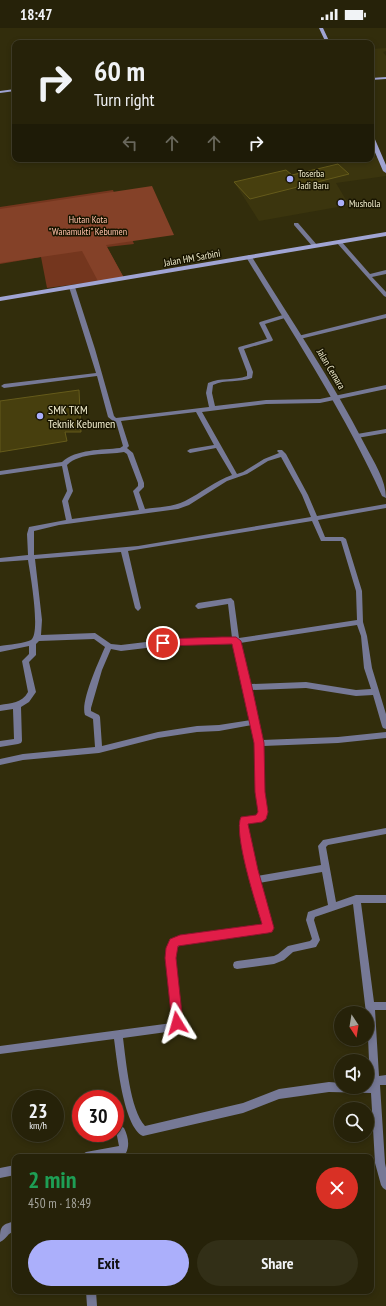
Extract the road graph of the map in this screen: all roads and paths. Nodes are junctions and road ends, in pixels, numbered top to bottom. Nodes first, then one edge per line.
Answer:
1 (322, 28) edge
2 (327, 40) edge
3 (386, 78) edge
4 (374, 79) edge
5 (12, 90) edge
6 (0, 92) edge
7 (374, 145) edge
8 (386, 171) edge
9 (296, 224) dead end
10 (386, 234) edge
11 (338, 242) junction
12 (315, 246) junction
13 (249, 257) junction
14 (386, 272) edge
15 (368, 276) junction
16 (72, 287) junction
17 (386, 295) edge
18 (0, 299) edge
19 (286, 316) junction
20 (386, 316) edge
21 (300, 337) junction
22 (99, 374) junction
23 (4, 386) dead end
24 (386, 387) edge
25 (337, 398) junction
26 (212, 408) junction
27 (198, 410) junction
28 (118, 420) junction
29 (386, 431) edge
30 (357, 436) junction
31 (218, 446) junction
32 (124, 449) junction
33 (190, 451) dead end
34 (64, 464) junction
35 (0, 473) edge
36 (235, 476) junction
37 (386, 496) edge
38 (386, 506) edge
39 (143, 512) junction
40 (315, 518) junction
41 (70, 522) junction
42 (124, 549) junction
43 (31, 556) junction
44 (0, 560) edge
45 (198, 606) dead end
46 (138, 608) dead end
47 (360, 622) junction
48 (35, 641) junction
49 (236, 641) junction
50 (109, 646) junction
51 (0, 649) edge
52 (248, 687) junction
53 (375, 692) junction
54 (17, 706) junction
55 (0, 708) edge
56 (254, 722) junction
57 (386, 726) edge
58 (386, 735) edge
59 (259, 743) junction
60 (0, 744) edge
61 (99, 750) junction
62 (0, 762) edge
63 (386, 831) edge
64 (324, 868) junction
65 (255, 880) junction
66 (356, 899) junction
67 (386, 899) edge
68 (333, 907) junction
69 (237, 965) dead end
70 (370, 1006) edge
71 (374, 1006) edge
72 (386, 1006) edge
73 (118, 1035) junction
74 (0, 1050) edge
75 (386, 1080) edge
76 (374, 1085) joint
77 (334, 1087) edge
78 (123, 1142) edge
79 (102, 1154) edge
80 (383, 1163) edge
81 (12, 1171) edge
82 (0, 1173) edge
83 (386, 1185) edge
84 (12, 1227) edge
85 (0, 1237) edge
86 (91, 1294) edge
87 (92, 1306) edge

1 - 2 main road
3 - 4 main road
5 - 6 main road
7 - 8 main road
9 - 12 street
10 - 11 main road, Jalan HM Sarbini
11 - 12 main road, Jalan HM Sarbini
11 - 15 street
12 - 13 main road, Jalan HM Sarbini
13 - 16 main road, Jalan HM Sarbini
13 - 19 street, Jalan Cemara
14 - 15 street
15 - 17 street
16 - 18 main road, Jalan HM Sarbini
16 - 22 street
19 - 21 street, Jalan Cemara
19 - 26 street
20 - 21 street
21 - 25 street, Jalan Cemara
22 - 23 street
22 - 28 street
24 - 25 street
25 - 26 street
25 - 30 street, Jalan Cemara
26 - 27 street
27 - 28 street
27 - 31 street
28 - 32 street
29 - 30 street
30 - 37 street, Jalan Cemara
31 - 33 street
31 - 36 street
32 - 34 street
32 - 39 street
34 - 35 street
34 - 41 street
36 - 39 street
36 - 40 street
38 - 40 street
39 - 41 street
40 - 42 street
40 - 47 street
41 - 43 street
42 - 43 street
42 - 46 street
43 - 44 street
43 - 48 street
45 - 49 street
47 - 49 street
47 - 53 street
48 - 50 street
48 - 51 street
48 - 54 street
49 - 50 street
49 - 52 street
50 - 61 street
52 - 53 street
52 - 56 street
53 - 57 street
54 - 55 street
54 - 60 street
56 - 59 street
56 - 61 street
58 - 59 street
59 - 65 street
61 - 62 street
63 - 64 street
64 - 65 street
64 - 68 street
65 - 73 street
66 - 67 street
66 - 68 street
66 - 70 street
68 - 69 street
71 - 72 street
73 - 74 street
73 - 77 street
75 - 76 street
76 - 80 street
78 - 79 street
80 - 83 street
81 - 82 street
84 - 85 street
86 - 87 street

